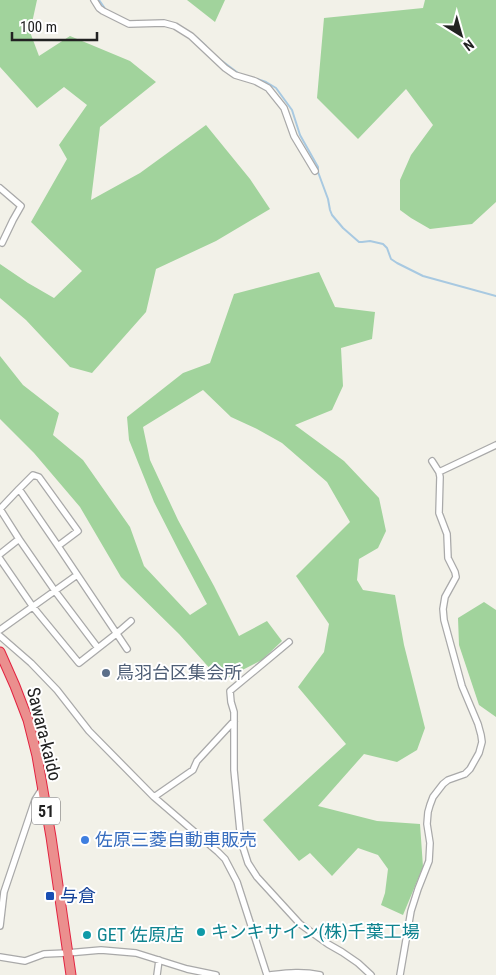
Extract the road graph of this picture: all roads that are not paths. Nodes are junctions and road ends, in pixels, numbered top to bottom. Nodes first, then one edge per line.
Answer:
1 (94, 0) edge
2 (315, 171) dead end
3 (0, 188) edge
4 (2, 243) dead end
5 (496, 445) edge
6 (432, 461) dead end
7 (439, 472) junction
8 (19, 489) junction
9 (19, 539) junction
10 (58, 546) junction
11 (0, 554) edge
12 (0, 559) edge
13 (77, 575) junction
14 (55, 591) junction
15 (33, 607) junction
16 (131, 621) dead end
17 (0, 630) edge
18 (116, 634) junction
19 (0, 636) edge
20 (289, 642) dead end
21 (98, 648) junction
22 (127, 649) dead end
23 (0, 652) edge
24 (234, 721) junction
25 (42, 789) junction
26 (154, 797) junction
27 (0, 926) edge
28 (67, 953) junction
29 (0, 958) edge
30 (158, 960) junction
31 (71, 975) edge
32 (157, 975) edge
33 (216, 975) edge
34 (268, 975) edge
35 (320, 975) edge
36 (371, 975) edge
37 (400, 975) edge

1 - 2 street
3 - 4 street
5 - 7 street
6 - 7 street
7 - 37 street
8 - 9 street
8 - 10 street
8 - 10 street
9 - 11 street
9 - 14 street
10 - 13 street
12 - 15 street
13 - 14 street
13 - 18 street
14 - 15 street
14 - 21 street
15 - 17 street
15 - 21 street
16 - 18 street
18 - 21 street
18 - 22 street
19 - 26 street
20 - 24 street
23 - 25 highway, Sawara-kaido / 51
24 - 26 street
24 - 36 street
25 - 27 street
25 - 28 highway, Sawara-kaido / 51
26 - 34 street
28 - 29 street
28 - 30 street
28 - 31 highway, Sawara-kaido / 51
30 - 32 street
30 - 33 street
34 - 35 street

